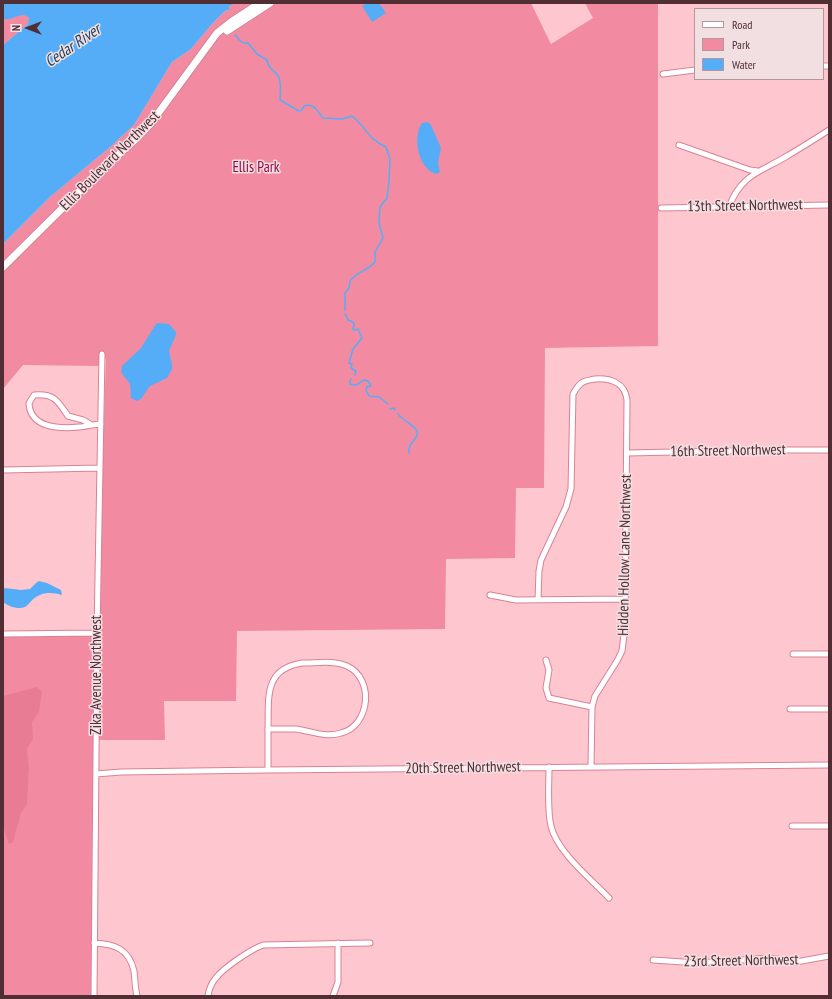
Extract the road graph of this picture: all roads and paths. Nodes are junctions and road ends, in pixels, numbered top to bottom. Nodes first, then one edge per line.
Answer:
1 (260, 3) edge
2 (270, 3) edge
3 (206, 47) junction
4 (694, 70) edge
5 (663, 74) dead end
6 (829, 130) edge
7 (679, 145) dead end
8 (758, 171) junction
9 (829, 205) edge
10 (729, 207) junction
11 (661, 208) dead end
12 (3, 266) edge
13 (102, 354) dead end
14 (90, 424) junction
15 (101, 424) junction
16 (829, 450) edge
17 (627, 453) junction
18 (100, 468) junction
19 (3, 470) edge
20 (490, 594) dead end
21 (624, 599) junction
22 (538, 600) junction
23 (97, 633) junction
24 (3, 634) edge
25 (793, 654) dead end
26 (829, 654) edge
27 (546, 660) dead end
28 (592, 707) junction
29 (790, 709) dead end
30 (829, 709) edge
31 (268, 729) junction
32 (829, 765) edge
33 (592, 766) junction
34 (549, 767) junction
35 (268, 770) junction
36 (96, 774) junction
37 (792, 826) dead end
38 (829, 826) edge
39 (609, 898) dead end
40 (94, 943) junction
41 (338, 943) junction
42 (370, 943) dead end
43 (829, 956) edge
44 (654, 960) dead end
45 (94, 996) edge
46 (137, 996) edge
47 (208, 996) edge
48 (333, 996) edge

1 - 3 street, Ellis Boulevard Northwest
2 - 3 street, Ellis Boulevard Northwest
3 - 12 street, Ellis Boulevard Northwest
4 - 5 street
6 - 8 street
7 - 8 street
8 - 10 street
9 - 10 street, 13th Street Northwest
10 - 11 street, 13th Street Northwest
13 - 15 street, Zika Avenue Northwest
14 - 14 street
14 - 15 street
15 - 18 street, Zika Avenue Northwest
16 - 17 street, 16th Street Northwest
17 - 21 street, Hidden Hollow Lane Northwest
17 - 22 street, Hidden Hollow Lane Northwest
18 - 19 street
18 - 23 street, Zika Avenue Northwest
20 - 22 street
21 - 22 street
21 - 28 street, Hidden Hollow Lane Northwest
23 - 24 street
23 - 36 street, Zika Avenue Northwest
25 - 26 street
27 - 28 street
28 - 33 street, Hidden Hollow Lane Northwest
29 - 30 street
31 - 31 street
31 - 35 street
32 - 33 street, 20th Street Northwest
33 - 34 street, 20th Street Northwest
34 - 35 street, 20th Street Northwest
34 - 39 street
35 - 36 street, 20th Street Northwest
36 - 40 street, Zika Avenue Northwest
37 - 38 street
40 - 45 street, Zika Avenue Northwest
40 - 46 street
41 - 42 street
41 - 47 street
41 - 48 street
43 - 44 street, 23rd Street Northwest

